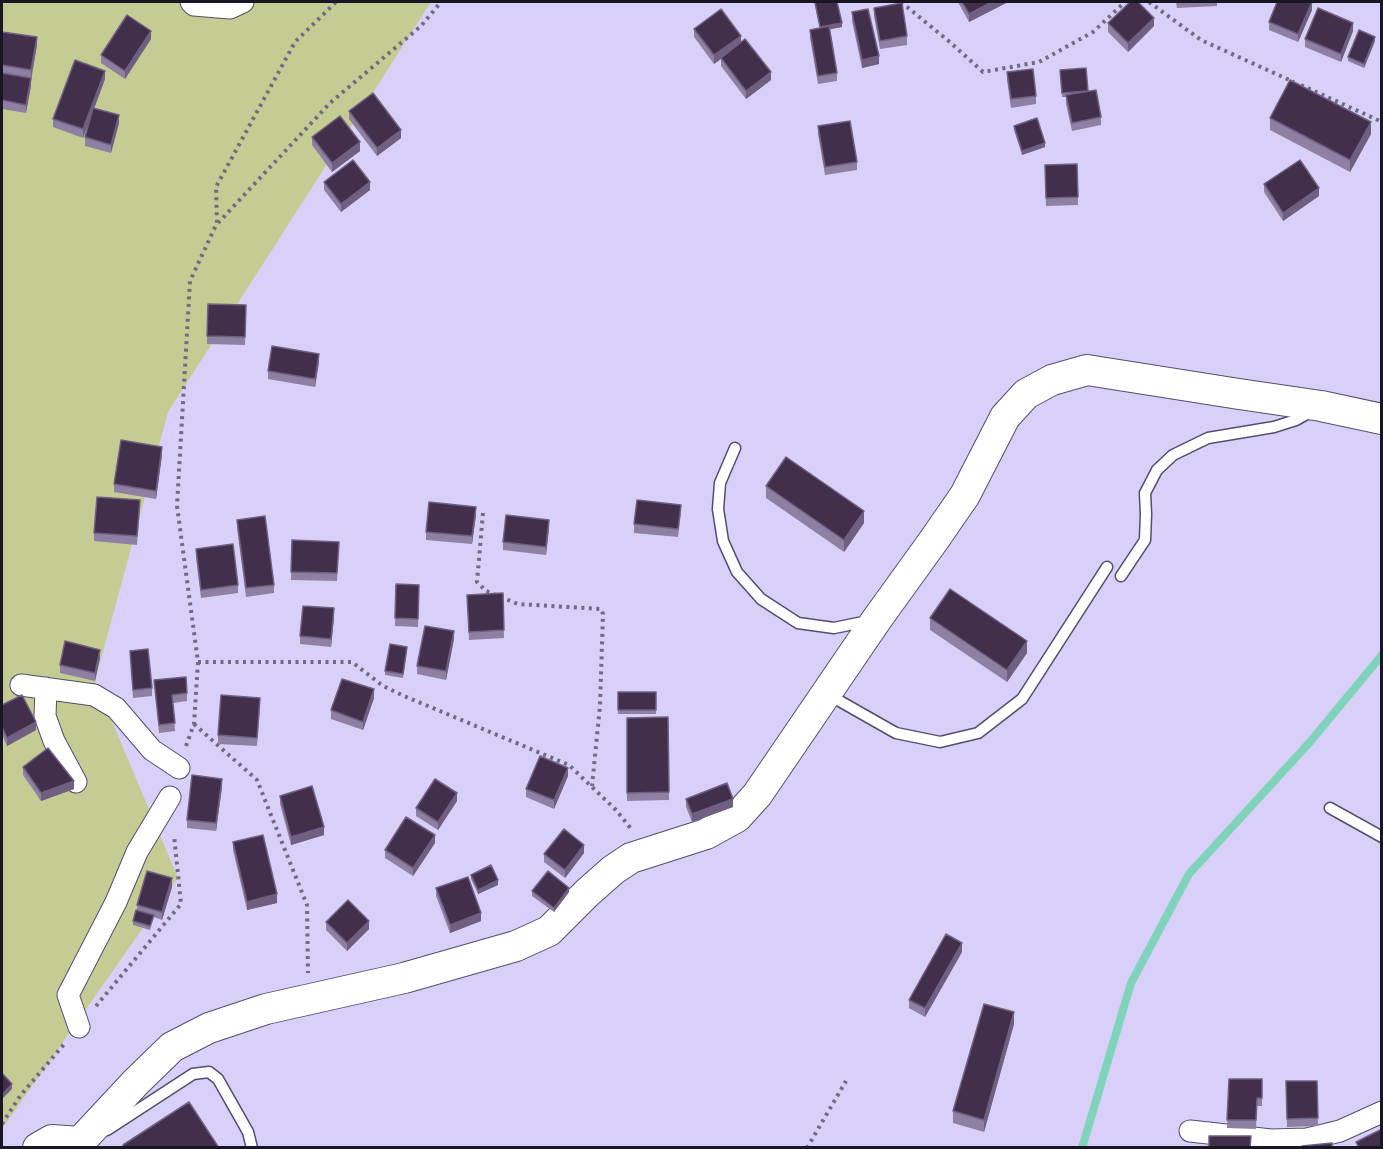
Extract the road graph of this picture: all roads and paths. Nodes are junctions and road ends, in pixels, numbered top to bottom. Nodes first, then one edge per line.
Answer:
1 (191, 2) edge
2 (243, 2) edge
3 (336, 2) edge
4 (441, 2) edge
5 (902, 2) edge
6 (1125, 2) edge
7 (1149, 2) edge
8 (1382, 122) edge
9 (217, 224) junction
10 (1321, 406) junction
11 (1382, 419) edge
12 (735, 448) dead end
13 (483, 513) dead end
14 (1107, 567) dead end
15 (1122, 576) dead end
16 (877, 619) junction
17 (198, 662) junction
18 (21, 685) dead end
19 (46, 688) junction
20 (826, 694) junction
21 (194, 724) junction
22 (179, 768) joint
23 (76, 782) edge
24 (592, 786) junction
25 (170, 797) joint
26 (1330, 808) dead end
27 (1382, 837) edge
28 (649, 852) junction
29 (300, 977) dead end
30 (79, 1026) junction
31 (846, 1081) dead end
32 (1382, 1112) edge
33 (2, 1124) edge
34 (1190, 1131) dead end
35 (79, 1145) edge
36 (38, 1148) edge
37 (252, 1148) edge
38 (807, 1148) edge

1 - 2 street
3 - 9 path
4 - 9 path
5 - 6 path
7 - 8 path
9 - 17 path
10 - 11 street
10 - 15 lane
10 - 16 street
12 - 16 lane
13 - 24 path
14 - 20 lane
16 - 20 street
17 - 21 path
17 - 24 path
18 - 19 street
19 - 22 street
19 - 23 street
20 - 28 street
21 - 22 path
21 - 29 path
24 - 28 path
25 - 30 street
25 - 30 path
26 - 27 lane
28 - 35 street
30 - 33 path
31 - 38 path
32 - 34 street
35 - 36 street
35 - 37 lane

